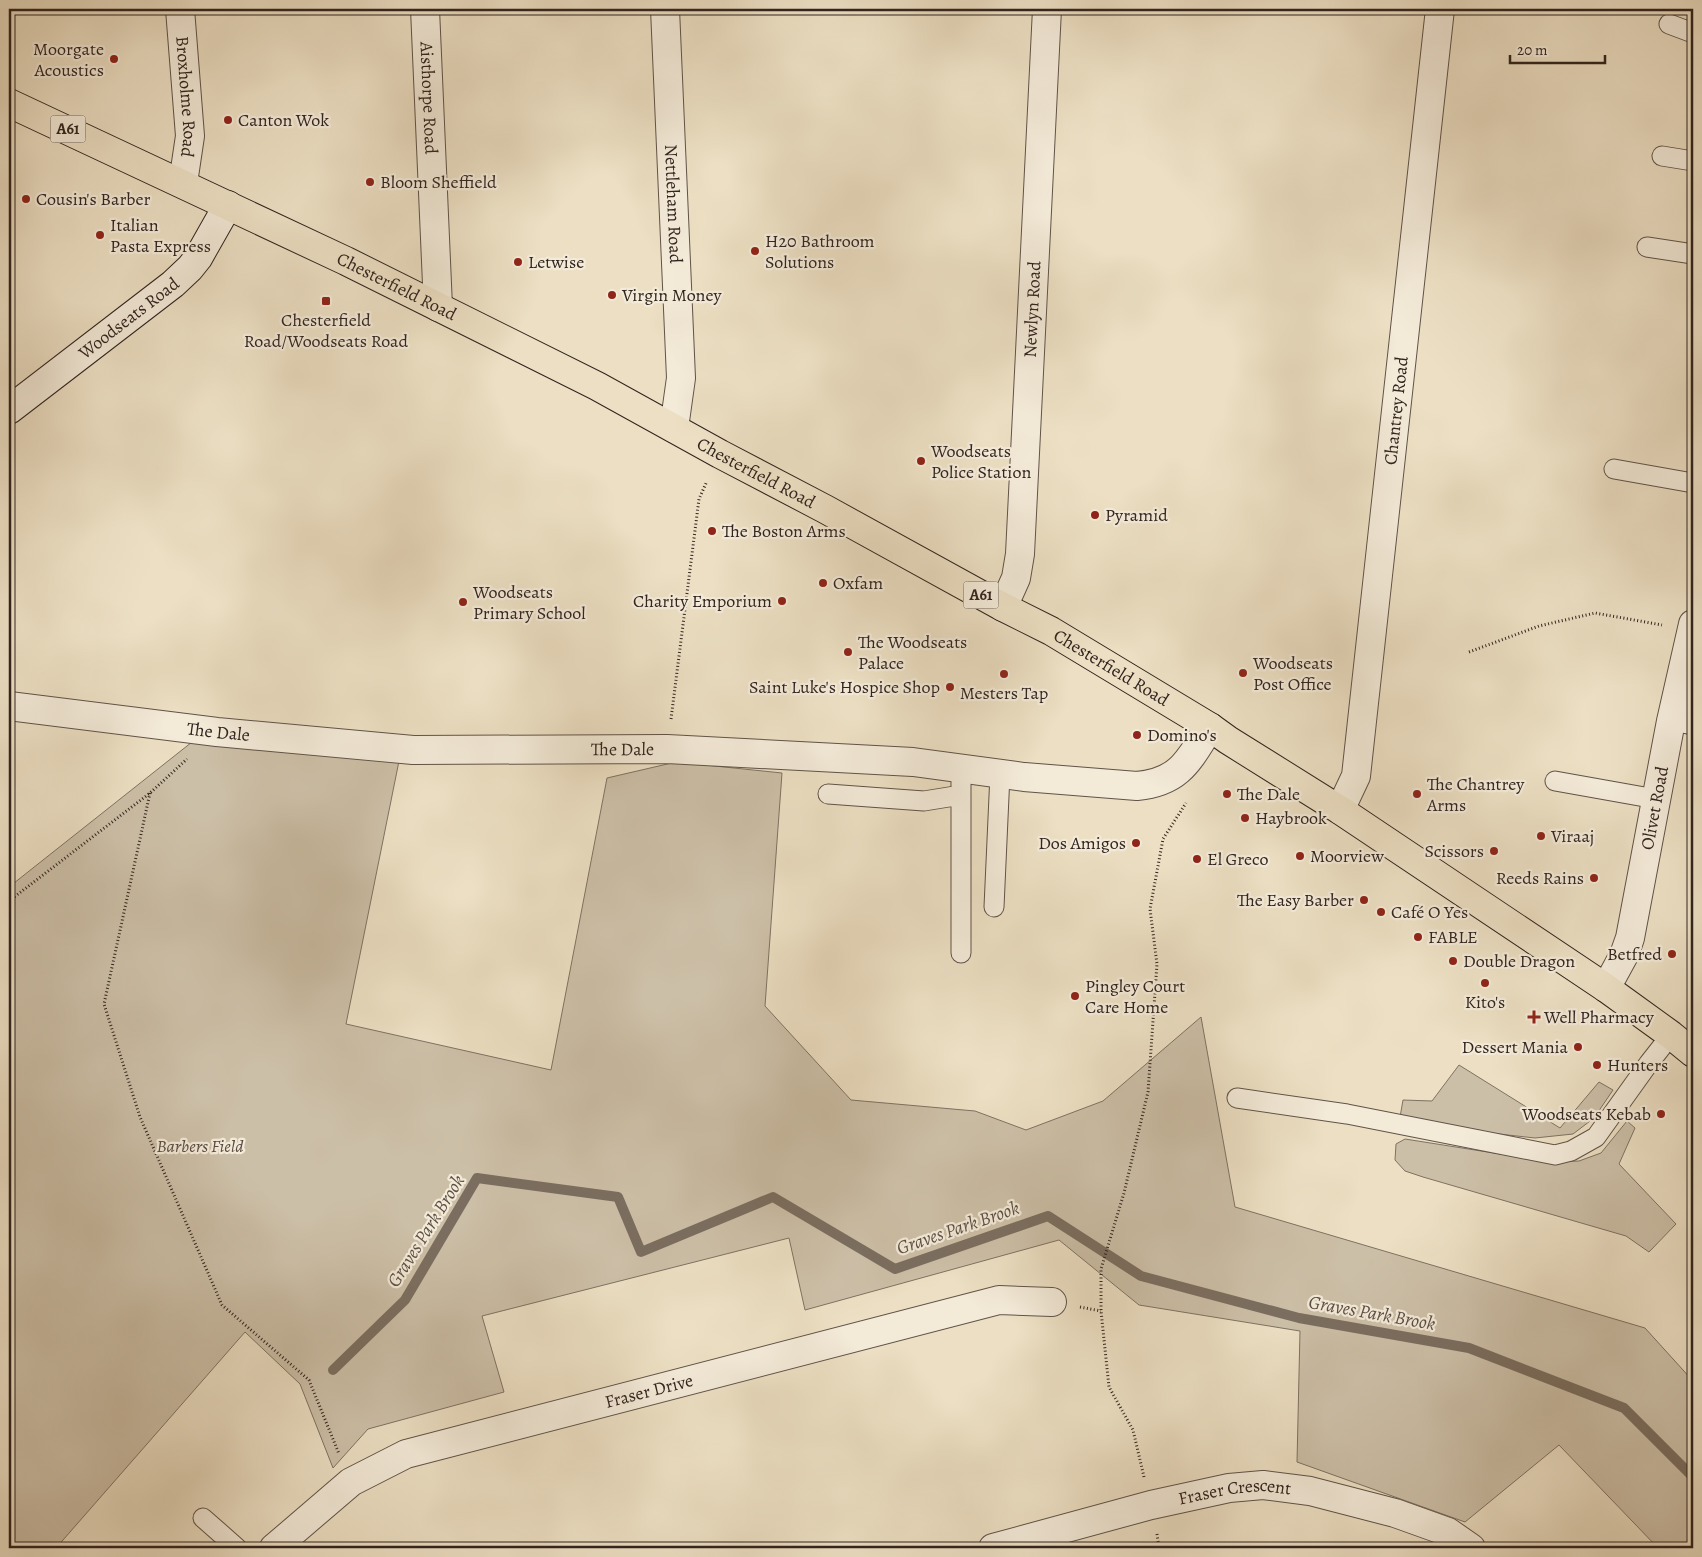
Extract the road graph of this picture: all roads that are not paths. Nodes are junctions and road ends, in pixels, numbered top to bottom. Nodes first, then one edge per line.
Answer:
1 (180, 9) edge
2 (425, 9) edge
3 (665, 9) edge
4 (1047, 9) edge
5 (1440, 9) edge
6 (1669, 24) dead end
7 (1693, 33) edge
8 (9, 103) edge
9 (1662, 156) dead end
10 (1693, 161) edge
11 (184, 184) junction
12 (228, 205) junction
13 (1647, 247) dead end
14 (1693, 254) edge
15 (438, 307) junction
16 (9, 410) edge
17 (674, 428) junction
18 (1614, 469) dead end
19 (1693, 483) edge
20 (1003, 607) junction
21 (1692, 627) edge
22 (9, 706) edge
23 (1682, 723) edge
24 (1210, 727) junction
25 (1000, 774) junction
26 (961, 782) junction
27 (1555, 782) dead end
28 (828, 794) dead end
29 (1656, 799) junction
30 (1340, 810) junction
31 (994, 907) dead end
32 (961, 953) dead end
33 (1606, 988) junction
34 (1671, 1035) junction
35 (1693, 1053) edge
36 (1237, 1098) dead end
37 (1052, 1302) dead end
38 (203, 1518) dead end
39 (237, 1548) edge
40 (274, 1548) edge
41 (993, 1548) edge
42 (1471, 1548) edge

1 - 11 street, Broxholme Road
2 - 15 street, Aisthorpe Road
3 - 17 street, Nettleham Road
4 - 20 street, Newlyn Road
5 - 30 street, Chantrey Road
6 - 7 lane
8 - 11 highway, Chesterfield Road / A61
9 - 10 lane
11 - 12 highway, Chesterfield Road / A61
12 - 15 highway, Chesterfield Road / A61
12 - 16 street, Woodseats Road
13 - 14 lane
15 - 17 highway, Chesterfield Road / A61
17 - 20 highway, Chesterfield Road / A61
18 - 19 lane
20 - 24 highway, Chesterfield Road / A61
21 - 23 street, Olivet Road
22 - 26 street, The Dale
23 - 29 street, Olivet Road
24 - 25 street, The Dale
24 - 30 highway, Chesterfield Road / A61
25 - 26 street, The Dale
25 - 31 lane
26 - 28 lane
26 - 32 lane
27 - 29 lane
29 - 33 street, Olivet Road
30 - 33 highway, Chesterfield Road / A61
33 - 34 highway, Chesterfield Road / A61
34 - 35 highway, Chesterfield Road / A61
34 - 36 lane
37 - 40 street, Fraser Drive
38 - 39 lane
41 - 42 street, Fraser Crescent

